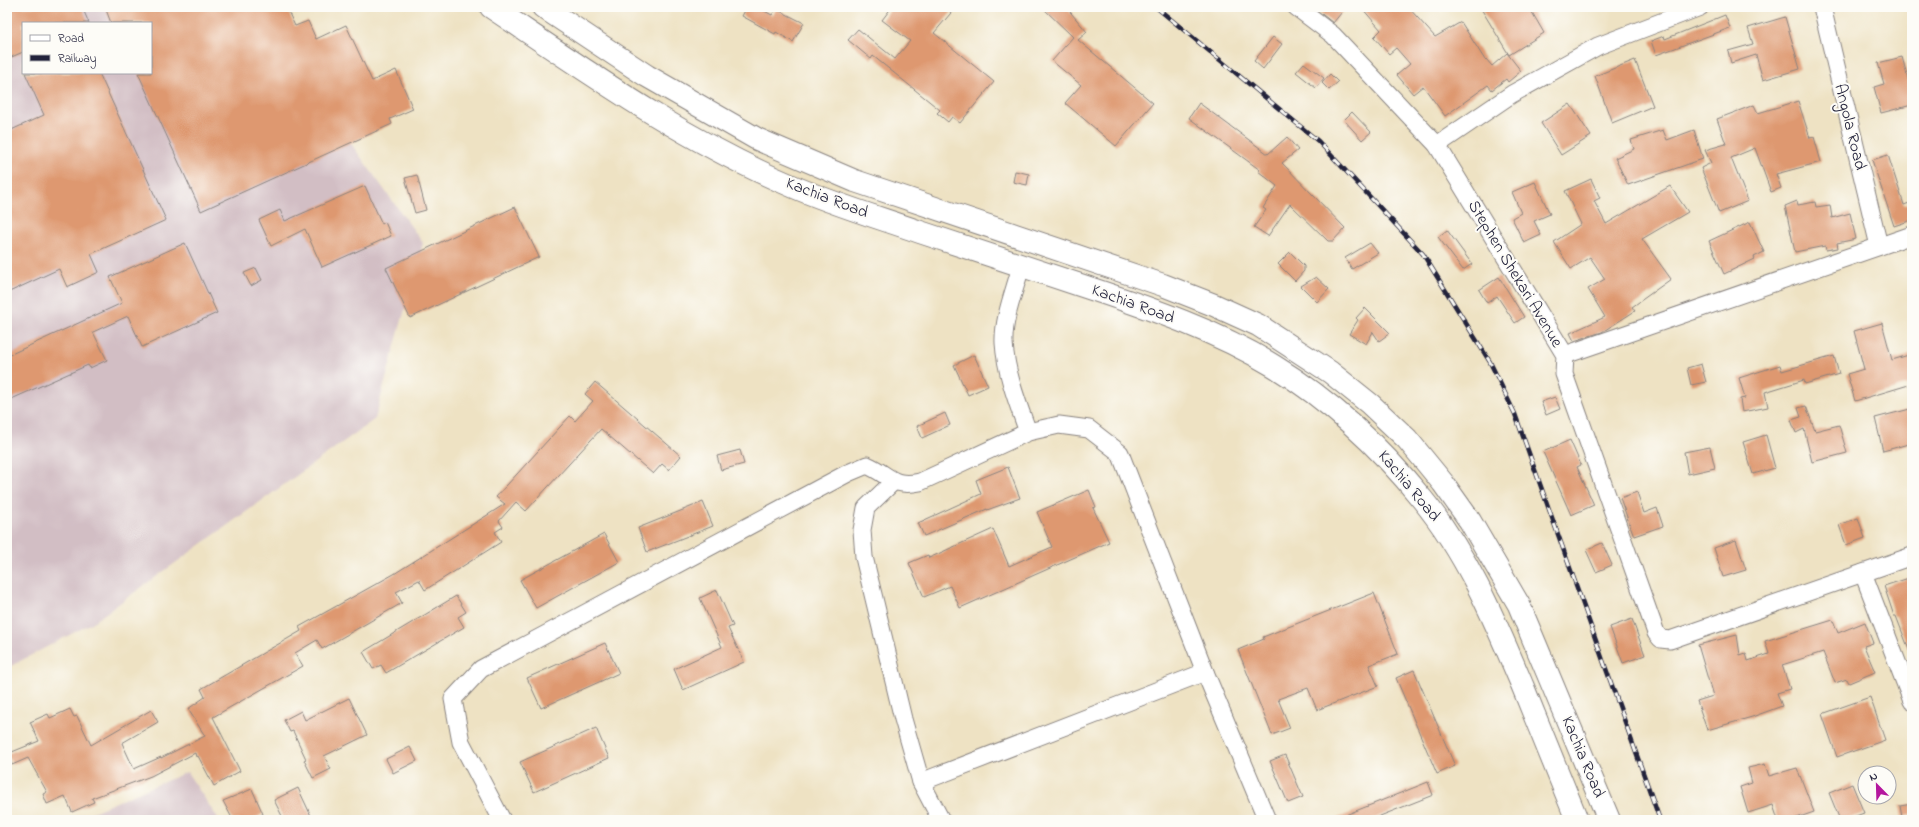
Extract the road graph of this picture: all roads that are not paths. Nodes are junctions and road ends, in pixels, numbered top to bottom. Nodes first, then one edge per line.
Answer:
1 (491, 7) edge
2 (543, 7) edge
3 (1296, 7) edge
4 (1700, 7) edge
5 (1822, 7) edge
6 (1437, 145) junction
7 (1912, 235) edge
8 (1879, 246) junction
9 (1021, 266) junction
10 (1565, 355) junction
11 (1028, 432) junction
12 (894, 482) junction
13 (1912, 556) edge
14 (1863, 573) junction
15 (1205, 672) junction
16 (1912, 701) edge
17 (922, 782) junction
18 (502, 820) edge
19 (941, 820) edge
20 (1267, 820) edge
21 (1577, 820) edge
22 (1609, 820) edge

1 - 9 main road, Kachia Road
2 - 22 main road, Kachia Road
3 - 6 street, Stephen Shekari Avenue
4 - 6 street
5 - 8 street, Angola Road
6 - 10 street, Stephen Shekari Avenue
7 - 8 street
8 - 10 street
9 - 11 street
9 - 21 main road, Kachia Road
10 - 14 street, Stephen Shekari Avenue
11 - 12 street
11 - 15 street
12 - 17 street
12 - 18 street
13 - 14 street
14 - 16 street
15 - 17 street
15 - 20 street
17 - 19 street

